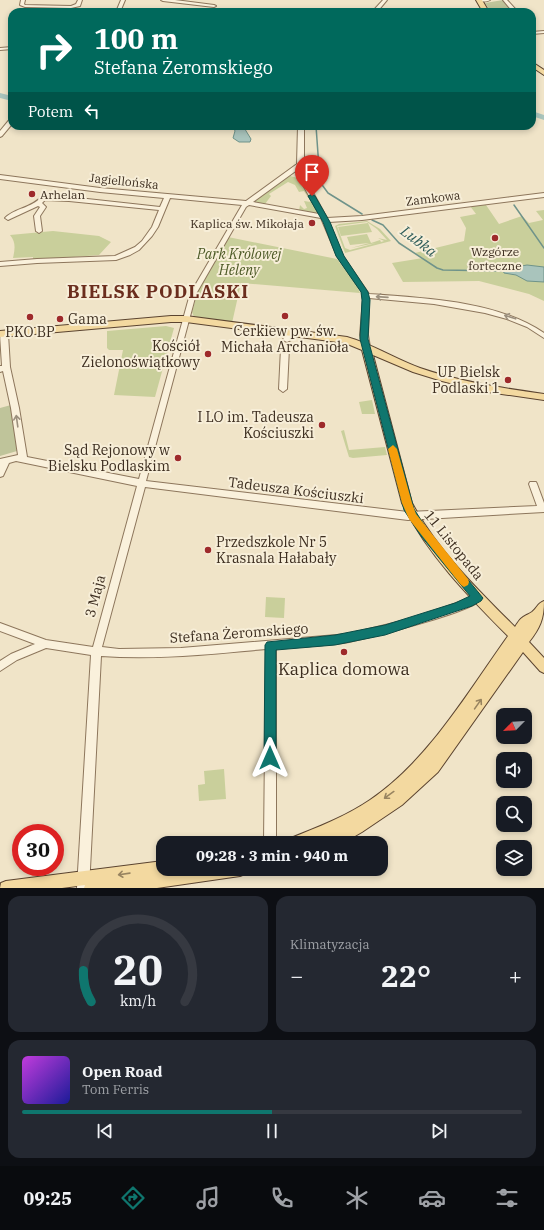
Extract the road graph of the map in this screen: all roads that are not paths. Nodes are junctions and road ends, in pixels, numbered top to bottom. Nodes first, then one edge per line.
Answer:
1 (24, 0) edge
2 (80, 0) edge
3 (163, 0) edge
4 (386, 0) edge
5 (479, 0) edge
6 (488, 0) edge
7 (505, 0) edge
8 (214, 6) dead end
9 (378, 8) edge
10 (512, 8) edge
11 (8, 125) edge
12 (301, 130) edge
13 (0, 135) edge
14 (300, 165) junction
15 (288, 174) junction
16 (301, 176) junction
17 (0, 177) edge
18 (544, 195) edge
19 (167, 197) junction
20 (39, 203) junction
21 (246, 204) junction
22 (163, 209) junction
23 (8, 218) dead end
24 (324, 218) junction
25 (39, 231) dead end
26 (0, 264) edge
27 (366, 296) junction
28 (186, 319) junction
29 (2, 334) edge
30 (544, 336) edge
31 (366, 347) junction
32 (285, 348) dead end
33 (3, 368) edge
34 (283, 389) dead end
35 (544, 397) edge
36 (23, 459) junction
37 (3, 461) edge
38 (0, 474) edge
39 (141, 483) junction
40 (533, 484) dead end
41 (412, 516) junction
42 (478, 598) junction
43 (541, 611) edge
44 (0, 627) edge
45 (518, 639) junction
46 (46, 644) junction
47 (271, 645) junction
48 (96, 652) junction
49 (534, 658) junction
50 (508, 661) junction
51 (0, 666) edge
52 (544, 667) edge
53 (270, 836) edge
54 (314, 836) edge
55 (341, 836) edge
56 (156, 870) edge
57 (191, 876) edge
58 (86, 885) edge
59 (6, 888) edge

1 - 2 street
3 - 8 street
4 - 9 street
5 - 6 street
7 - 10 street
11 - 13 street
12 - 14 street
14 - 15 street, 3 Maja
14 - 16 street
15 - 16 street
15 - 21 street, 3 Maja
16 - 24 street
17 - 19 street, Jagiellońska
18 - 24 street, Zamkowa
19 - 21 street, Jagiellońska
19 - 22 street
20 - 22 street
20 - 23 street
20 - 25 street
21 - 24 street, Zamkowa
21 - 28 street, 3 Maja
22 - 26 street
24 - 27 street
30 -> 27 street
27 - 31 street
28 - 29 main road
28 - 31 main road
28 - 39 street, 3 Maja
29 - 33 street
31 - 35 main road
31 - 41 main road, 11 Listopada
32 - 34 street
36 -> 33 street
36 - 37 street, Tadeusza Kościuszki
36 - 39 street, Tadeusza Kościuszki
37 - 38 street
39 - 41 street, Tadeusza Kościuszki
39 - 48 street, 3 Maja
40 - 41 street, Tadeusza Kościuszki
41 - 42 main road, 11 Listopada
42 - 45 main road, 11 Listopada
42 - 47 street, Stefana Żeromskiego
43 - 45 main road
44 - 46 street, Stefana Żeromskiego
45 - 49 main road, 11 Listopada
45 - 50 main road
45 -> 54 main road
46 - 48 street, Stefana Żeromskiego
46 - 51 street
47 - 48 street, Stefana Żeromskiego
47 - 53 street
48 - 58 street, 3 Maja
49 - 50 main road
49 - 52 main road, 11 Listopada
55 -> 50 main road
56 -> 58 main road
57 - 58 main road
58 - 59 main road

